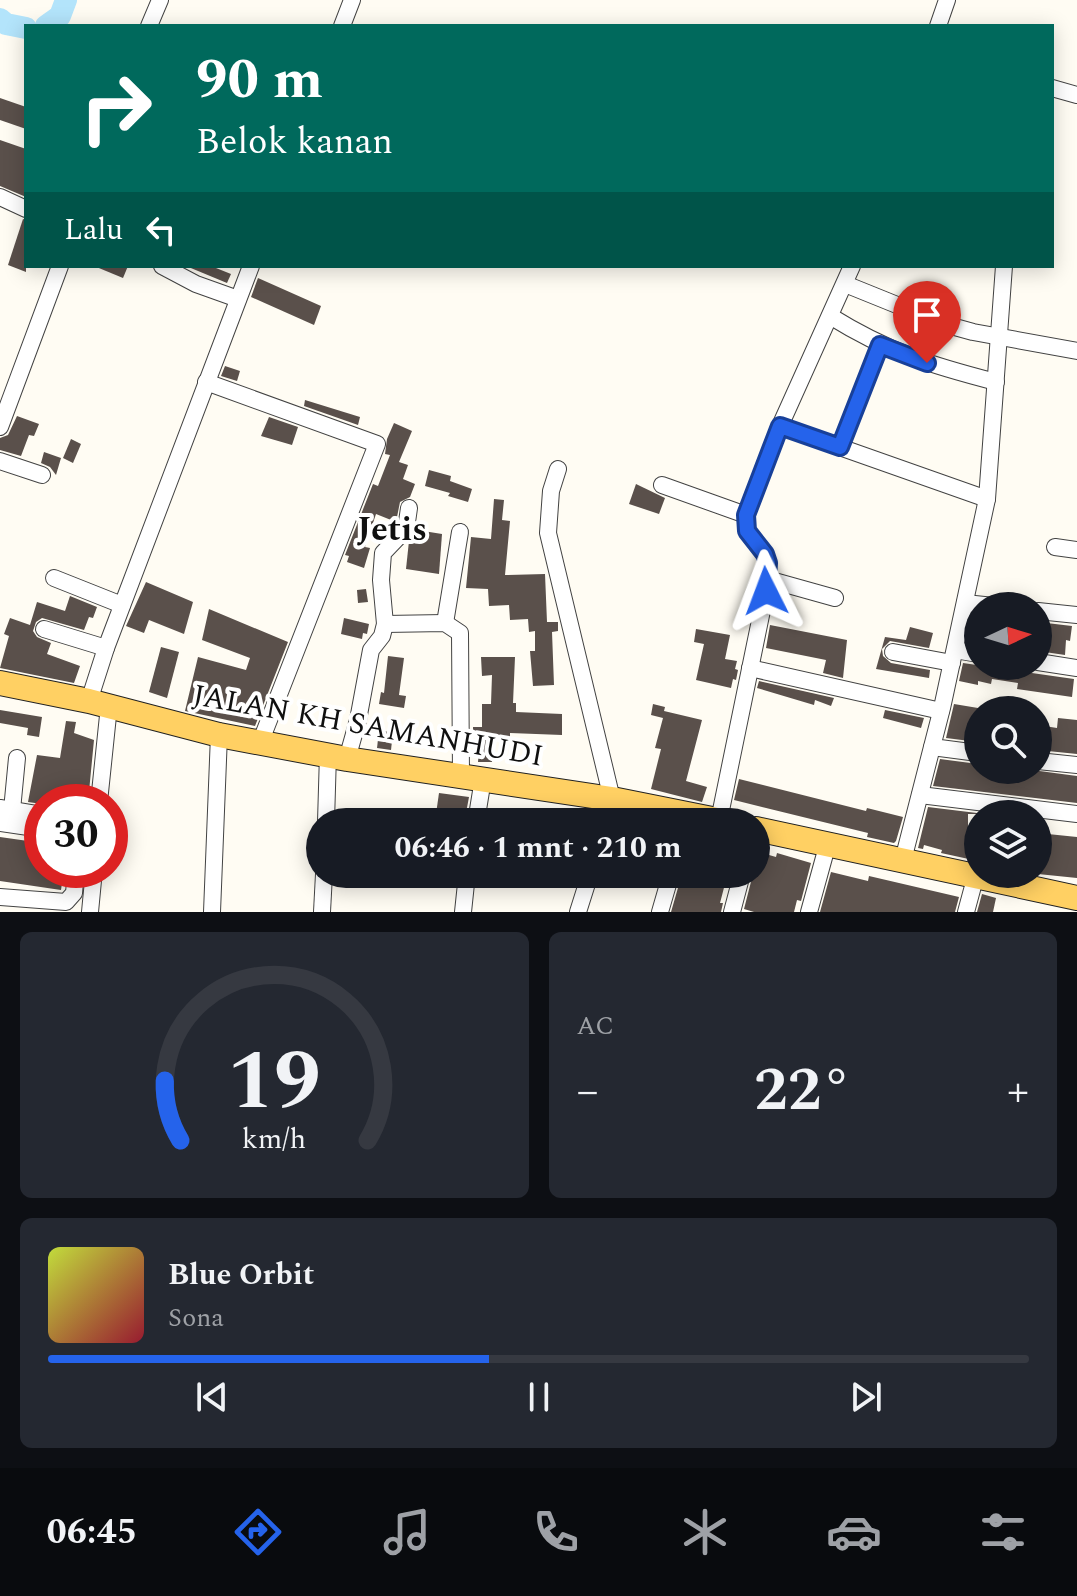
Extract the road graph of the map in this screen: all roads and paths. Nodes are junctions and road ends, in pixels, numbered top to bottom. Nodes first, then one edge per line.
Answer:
1 (160, 0) edge
2 (352, 0) edge
3 (947, 0) edge
4 (150, 24) edge
5 (343, 24) edge
6 (939, 24) edge
7 (1054, 89) edge
8 (1077, 95) edge
9 (0, 197) edge
10 (24, 208) edge
11 (59, 268) edge
12 (166, 268) edge
13 (250, 268) edge
14 (851, 268) edge
15 (1004, 268) edge
16 (845, 284) junction
17 (238, 299) junction
18 (830, 316) junction
19 (999, 337) junction
20 (880, 345) junction
21 (1077, 351) edge
22 (206, 382) junction
23 (996, 382) junction
24 (0, 424) edge
25 (780, 426) junction
26 (840, 447) junction
27 (0, 461) edge
28 (558, 469) dead end
29 (42, 475) dead end
30 (662, 485) dead end
31 (987, 499) junction
32 (409, 508) dead end
33 (746, 515) junction
34 (460, 532) dead end
35 (1055, 547) dead end
36 (1077, 550) edge
37 (54, 578) dead end
38 (767, 579) junction
39 (967, 592) edge
40 (835, 598) dead end
41 (122, 605) junction
42 (964, 607) edge
43 (1052, 612) edge
44 (1077, 615) edge
45 (445, 623) junction
46 (385, 624) junction
47 (44, 629) dead end
48 (106, 648) junction
49 (893, 652) dead end
50 (964, 655) edge
51 (953, 656) junction
52 (1052, 664) edge
53 (750, 668) junction
54 (1077, 668) edge
55 (0, 683) edge
56 (99, 704) junction
57 (941, 711) junction
58 (219, 735) junction
59 (260, 743) junction
60 (932, 747) junction
61 (964, 751) edge
62 (337, 756) junction
63 (17, 758) dead end
64 (1052, 762) edge
65 (1077, 765) edge
66 (472, 777) junction
67 (99, 784) edge
68 (920, 795) junction
69 (328, 808) edge
70 (475, 808) edge
71 (600, 808) edge
72 (608, 808) edge
73 (725, 808) edge
74 (6, 809) edge
75 (1077, 814) edge
76 (0, 823) edge
77 (24, 826) edge
78 (770, 832) edge
79 (828, 843) junction
80 (903, 860) junction
81 (964, 873) edge
82 (74, 888) edge
83 (92, 888) edge
84 (323, 888) edge
85 (466, 888) edge
86 (586, 888) edge
87 (667, 888) edge
88 (738, 888) edge
89 (972, 888) edge
90 (1022, 888) edge
91 (0, 897) edge
92 (1071, 902) edge
93 (90, 912) edge
94 (212, 912) edge
95 (322, 912) edge
96 (463, 912) edge
97 (578, 912) edge
98 (660, 912) edge
99 (732, 912) edge
100 (809, 912) edge
101 (966, 912) edge

1 - 4 street
2 - 5 street
3 - 6 street
7 - 8 street
9 - 10 street
11 - 24 street
12 - 17 street
13 - 17 street
14 - 16 street
15 - 19 street
16 - 18 street
16 - 19 street
17 - 22 street
18 - 20 street
18 - 25 street
19 - 21 street
19 - 23 street
20 - 23 street
20 - 26 street
22 - 41 street
22 - 59 street
23 - 31 street
25 - 26 street
25 - 33 street
26 - 31 street
27 - 29 street
28 - 72 street
30 - 33 street
31 - 39 street
32 - 46 street
33 - 38 street
34 - 45 street
35 - 36 street
37 - 41 street
38 - 40 street
38 - 53 street
41 - 48 street
42 - 51 street
43 - 44 street
45 - 46 street
45 - 66 street
46 - 62 street
47 - 48 street
48 - 56 street
49 - 51 street
50 - 51 street
51 - 57 street
52 - 54 street
53 - 57 street
53 - 73 street
55 - 56 main road, JALAN KH SAMANHUDI
56 - 58 main road, JALAN KH SAMANHUDI
56 - 67 street
57 - 60 street
58 - 59 main road, JALAN KH SAMANHUDI
58 - 94 street
59 - 62 main road, JALAN KH SAMANHUDI
60 - 61 street
60 - 68 street
62 - 66 main road, JALAN KH SAMANHUDI
62 - 69 street
63 - 74 street
64 - 65 street
66 - 70 street
66 - 71 main road, JALAN KH SAMANHUDI
68 - 75 street
68 - 80 street
76 - 77 street
78 - 79 main road
79 - 80 main road
79 - 100 street
80 - 81 main road
82 - 91 street
83 - 93 street
84 - 95 street
85 - 96 street
86 - 97 street
87 - 98 street
88 - 99 street
89 - 101 street
90 - 92 main road

